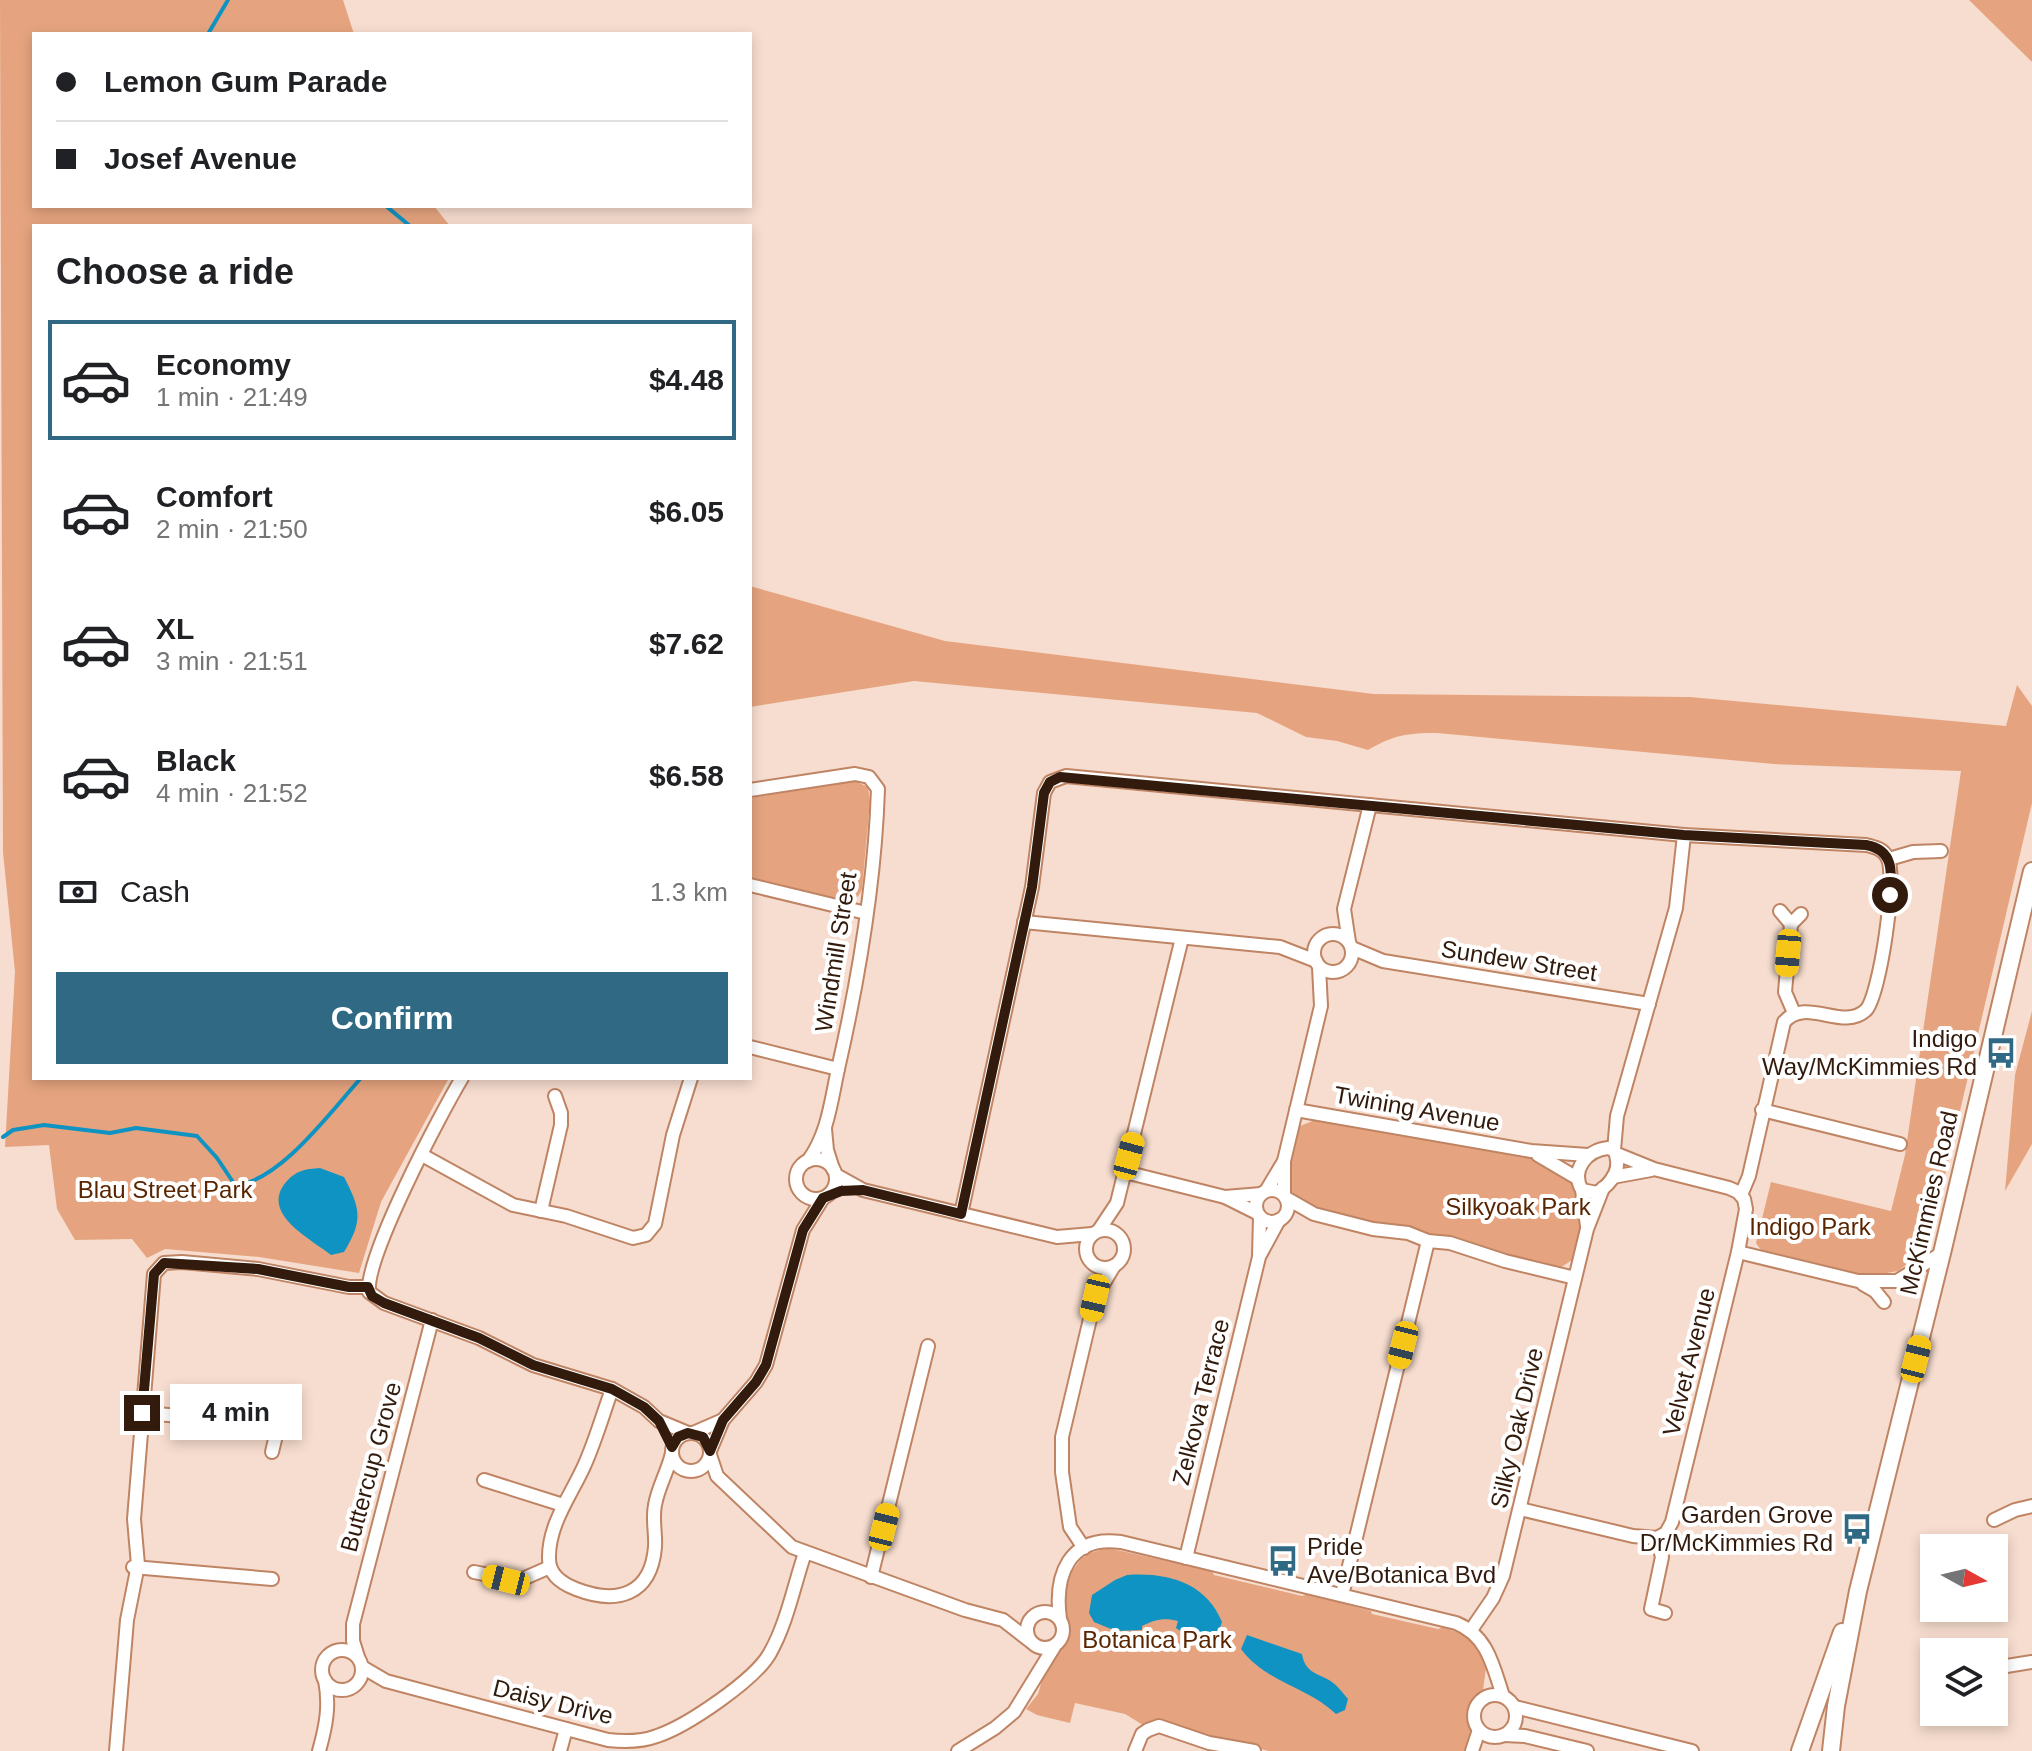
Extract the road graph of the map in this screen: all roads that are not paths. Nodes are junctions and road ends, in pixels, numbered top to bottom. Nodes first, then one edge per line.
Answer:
1 (752, 790) edge
2 (1370, 805) junction
3 (1684, 835) junction
4 (1941, 851) dead end
5 (1889, 859) junction
6 (2032, 871) edge
7 (752, 885) edge
8 (1344, 909) junction
9 (1780, 911) dead end
10 (866, 913) junction
11 (1801, 914) dead end
12 (1024, 922) junction
13 (1791, 924) junction
14 (1182, 938) junction
15 (1322, 938) junction
16 (1350, 945) junction
17 (1280, 947) junction
18 (1383, 961) junction
19 (1318, 964) junction
20 (1341, 970) junction
21 (1649, 1004) junction
22 (1321, 1006) junction
23 (1794, 1013) junction
24 (752, 1048) edge
25 (838, 1069) junction
26 (461, 1080) edge
27 (690, 1080) edge
28 (555, 1096) dead end
29 (1296, 1110) junction
30 (1762, 1110) junction
31 (1617, 1116) junction
32 (825, 1129) junction
33 (1900, 1144) dead end
34 (1531, 1151) junction
35 (1592, 1152) junction
36 (1616, 1152) junction
37 (422, 1155) junction
38 (808, 1161) junction
39 (1284, 1161) junction
40 (1654, 1169) junction
41 (834, 1172) junction
42 (1125, 1172) junction
43 (1613, 1177) junction
44 (1579, 1184) junction
45 (1603, 1188) junction
46 (863, 1190) junction
47 (802, 1192) junction
48 (1263, 1193) junction
49 (1741, 1195) junction
50 (824, 1197) junction
51 (1225, 1197) junction
52 (1285, 1197) junction
53 (1117, 1203) junction
54 (541, 1211) junction
55 (961, 1214) junction
56 (1314, 1214) junction
57 (1259, 1215) junction
58 (1281, 1219) junction
59 (1587, 1229) junction
60 (803, 1230) junction
61 (1096, 1232) junction
62 (1057, 1237) junction
63 (1121, 1237) junction
64 (1428, 1241) junction
65 (1738, 1252) junction
66 (1942, 1253) junction
67 (1259, 1257) junction
68 (1091, 1261) junction
69 (1114, 1266) junction
70 (1575, 1278) junction
71 (1858, 1281) junction
72 (368, 1287) junction
73 (1095, 1298) junction
74 (1884, 1302) dead end
75 (432, 1320) junction
76 (928, 1346) dead end
77 (612, 1389) junction
78 (287, 1412) dead end
79 (142, 1413) junction
80 (723, 1420) junction
81 (659, 1421) junction
82 (277, 1431) junction
83 (691, 1433) junction
84 (672, 1450) junction
85 (272, 1452) dead end
86 (710, 1453) junction
87 (690, 1471) junction
88 (717, 1476) junction
89 (484, 1480) dead end
90 (661, 1486) junction
91 (563, 1505) junction
92 (2032, 1506) edge
93 (1520, 1509) junction
94 (1994, 1520) dead end
95 (1657, 1538) junction
96 (1084, 1548) junction
97 (805, 1553) junction
98 (1186, 1558) junction
99 (550, 1567) junction
100 (135, 1568) junction
101 (474, 1572) dead end
102 (871, 1577) junction
103 (272, 1579) dead end
104 (1858, 1591) junction
105 (1057, 1592) junction
106 (1342, 1595) junction
107 (1039, 1613) junction
108 (1665, 1613) dead end
109 (1060, 1619) junction
110 (1003, 1620) junction
111 (353, 1624) junction
112 (1471, 1630) junction
113 (1032, 1642) junction
114 (1054, 1647) junction
115 (332, 1652) junction
116 (360, 1662) junction
117 (2032, 1662) edge
118 (1492, 1665) junction
119 (2008, 1666) edge
120 (1037, 1672) junction
121 (325, 1680) junction
122 (386, 1681) junction
123 (353, 1686) junction
124 (1503, 1696) junction
125 (1486, 1697) junction
126 (1515, 1707) junction
127 (327, 1719) junction
128 (566, 1729) junction
129 (1479, 1730) junction
130 (1498, 1736) junction
131 (1646, 1746) edge
132 (116, 1751) edge
133 (319, 1751) edge
134 (560, 1751) edge
135 (958, 1751) edge
136 (1135, 1751) edge
137 (1254, 1751) edge
138 (1472, 1751) edge
139 (1480, 1751) edge
140 (1587, 1751) edge
141 (1692, 1751) edge
142 (1800, 1751) edge
143 (1831, 1751) edge

1 - 10 street, Windmill Street
2 - 3 street
2 - 8 street
2 - 12 street
3 - 5 street
3 - 21 street
4 - 5 street
5 - 23 street
6 - 66 main road, McKimmies Road
7 - 10 street
8 - 15 street
8 - 16 street
9 - 13 street
10 - 25 street, Windmill Street
11 - 13 street
12 - 14 street
12 - 55 street
13 - 23 street
14 - 17 street
14 - 42 street
15 - 16 street
15 - 17 street
15 - 19 street
16 - 18 street, Sundew Street
16 - 20 street
17 - 19 street
18 - 20 street, Sundew Street
18 - 21 street, Sundew Street
19 - 20 street
19 - 22 street
20 - 22 street
21 - 31 street
22 - 29 street
23 - 30 street, Velvet Avenue
24 - 25 street
25 - 32 street, Windmill Street
26 - 37 street
27 - 54 street
28 - 54 street
29 - 34 street, Twining Avenue
29 - 39 street
30 - 33 street
30 - 49 street, Velvet Avenue
31 - 35 street
31 - 36 street
32 - 38 street, Windmill Street
32 - 41 street, Windmill Street
34 - 35 street, Twining Avenue
34 - 44 street, Twining Avenue
35 - 36 street
35 - 44 street
36 - 40 street
36 - 43 street
37 - 54 street
37 - 72 street
38 - 41 street
38 - 47 street
39 - 48 street
39 - 52 street
40 - 43 street
40 - 49 street
41 - 46 street
41 - 50 street
42 - 51 street
42 - 53 street
43 - 45 street
44 - 45 street
44 - 59 street, Silky Oak Drive
45 - 59 street, Silky Oak Drive
46 - 50 street
46 - 55 street
47 - 50 street
47 - 60 street
48 - 51 street
48 - 52 street
48 - 57 street
49 - 65 street, Velvet Avenue
50 - 60 street
51 - 57 street
52 - 56 street
52 - 58 street
53 - 61 street
53 - 63 street
55 - 62 street
56 - 58 street
56 - 64 street
57 - 58 street
57 - 67 street, Zelkova Terrace
58 - 67 street, Zelkova Terrace
59 - 70 street, Silky Oak Drive
60 - 80 street
61 - 62 street
61 - 63 street
61 - 68 street
62 - 68 street
63 - 69 street
64 - 70 street
64 - 106 street
65 - 71 street
65 - 95 street, Velvet Avenue
66 - 71 street
66 - 104 main road, McKimmies Road
67 - 98 street, Zelkova Terrace
68 - 69 street
68 - 73 street
69 - 73 street
70 - 93 street, Silky Oak Drive
71 - 74 street
72 - 75 street
72 - 79 street
73 - 96 street
75 - 77 street
75 - 111 street, Buttercup Grove
76 - 102 street
77 - 81 street
77 - 91 street
78 - 82 street
79 - 82 street
79 - 100 street
80 - 83 street
80 - 86 street
81 - 83 street
81 - 84 street
82 - 85 street
83 - 84 street
83 - 86 street
84 - 87 street
84 - 90 street
86 - 87 street
86 - 88 street
87 - 88 street
87 - 90 street
88 - 97 street
89 - 91 street
90 - 99 street
91 - 99 street
92 - 94 street
93 - 95 street
93 - 112 street, Silky Oak Drive
95 - 108 street
96 - 98 street
96 - 105 street
97 - 102 street
97 - 128 street, Daisy Drive
98 - 106 street
99 - 101 street
100 - 103 street
100 - 132 street
102 - 110 street
104 - 142 main road, McKimmies Road
104 - 143 main road, McKimmies Road
105 - 107 street
105 - 109 street
106 - 112 street
107 - 109 street
107 - 110 street
107 - 113 street
109 - 114 street
110 - 113 street
111 - 115 street, Buttercup Grove
111 - 116 street, Buttercup Grove
112 - 118 street
113 - 114 street
113 - 120 street
114 - 120 street
115 - 116 street
115 - 121 street
116 - 122 street, Daisy Drive
116 - 123 street
117 - 119 street
118 - 124 street
118 - 125 street
120 - 135 street
121 - 123 street
121 - 127 street
122 - 123 street, Daisy Drive
122 - 128 street, Daisy Drive
123 - 127 street
124 - 125 street
124 - 126 street
125 - 129 street
126 - 130 street
126 - 131 street
127 - 133 street
128 - 134 street
129 - 130 street
129 - 138 street
130 - 139 street
130 - 140 street
131 - 141 street
136 - 137 street

